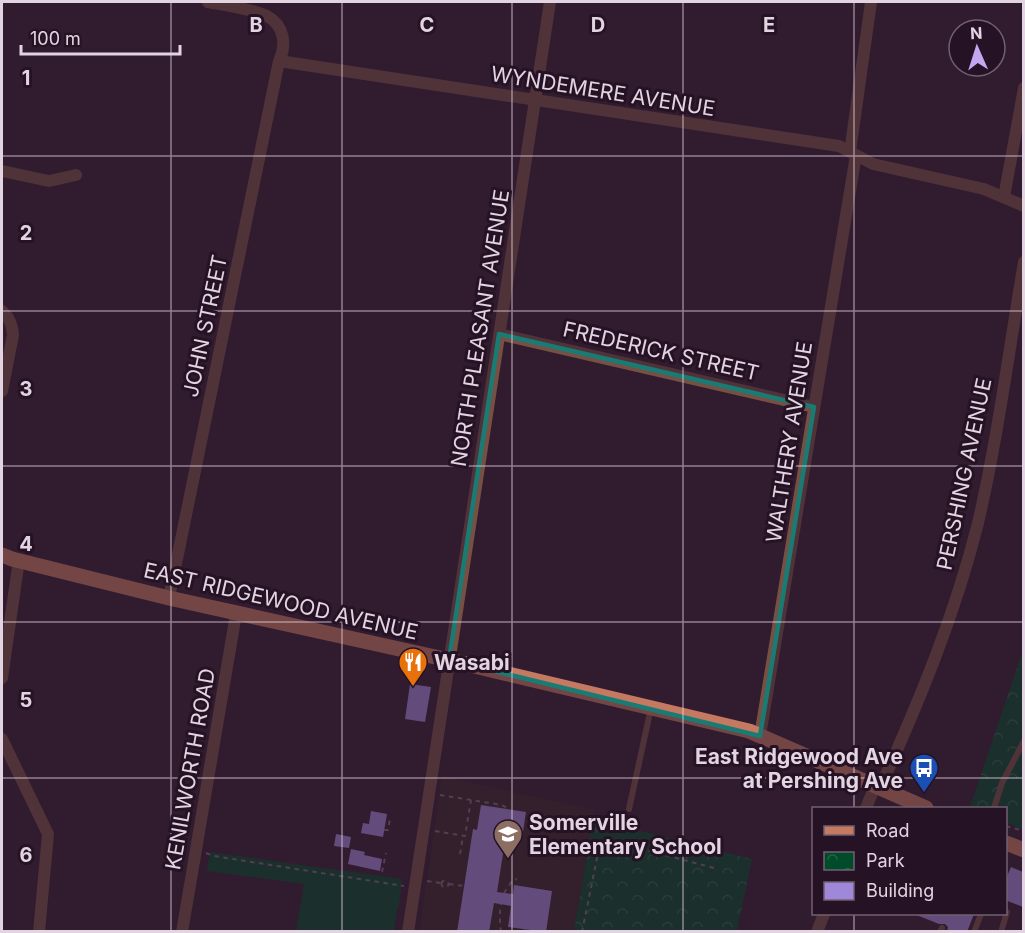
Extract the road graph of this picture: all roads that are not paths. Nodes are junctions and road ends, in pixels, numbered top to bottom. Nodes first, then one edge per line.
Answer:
1 (208, 2) edge
2 (550, 2) edge
3 (871, 2) edge
4 (254, 7) edge
5 (279, 61) junction
6 (1023, 88) edge
7 (535, 100) junction
8 (853, 154) junction
9 (2, 171) edge
10 (76, 175) dead end
11 (1004, 197) junction
12 (1023, 206) edge
13 (1023, 262) edge
14 (2, 311) edge
15 (499, 334) junction
16 (2, 391) edge
17 (814, 406) junction
18 (2, 555) edge
19 (19, 560) junction
20 (169, 598) junction
21 (236, 614) junction
22 (4, 648) edge
23 (449, 660) junction
24 (2, 678) edge
25 (651, 708) junction
26 (760, 736) junction
27 (2, 739) edge
28 (1023, 741) edge
29 (877, 787) junction
30 (867, 807) edge
31 (924, 807) edge
32 (994, 807) edge
33 (630, 809) dead end
34 (1007, 845) edge
35 (1023, 850) edge
36 (824, 915) edge
37 (981, 915) edge
38 (1006, 915) edge
39 (39, 932) edge
40 (182, 932) edge
41 (408, 932) edge
42 (817, 932) edge
43 (974, 932) edge
44 (1000, 932) edge

1 - 4 street
2 - 7 street, NORTH PLEASANT AVENUE
3 - 8 street, WALTHERY AVENUE
4 - 5 street
5 - 7 street, WYNDEMERE AVENUE
5 - 20 street, JOHN STREET
6 - 11 street
7 - 8 street, WYNDEMERE AVENUE
7 - 15 street, NORTH PLEASANT AVENUE
8 - 11 street, WYNDEMERE AVENUE
8 - 17 street, WALTHERY AVENUE
9 - 10 street
11 - 12 street, WYNDEMERE AVENUE
13 - 29 street, PERSHING AVENUE
14 - 16 street
15 - 17 street, FREDERICK STREET
15 - 23 street, NORTH PLEASANT AVENUE
17 - 26 street, WALTHERY AVENUE
18 - 19 main road, EAST RIDGEWOOD AVENUE
19 - 20 main road, EAST RIDGEWOOD AVENUE
19 - 22 street
20 - 21 main road, EAST RIDGEWOOD AVENUE
21 - 23 main road, EAST RIDGEWOOD AVENUE
21 - 40 street, KENILWORTH ROAD
22 - 24 street
23 - 25 main road, EAST RIDGEWOOD AVENUE
23 - 41 street, NORTH PLEASANT AVENUE
25 - 26 main road, EAST RIDGEWOOD AVENUE
25 - 33 lane
26 - 29 main road, EAST RIDGEWOOD AVENUE
27 - 39 street
28 - 32 lane
29 - 30 street, PERSHING AVENUE
29 - 31 main road, EAST RIDGEWOOD AVENUE
34 - 35 main road
36 - 42 street
37 - 43 lane
38 - 44 lane

